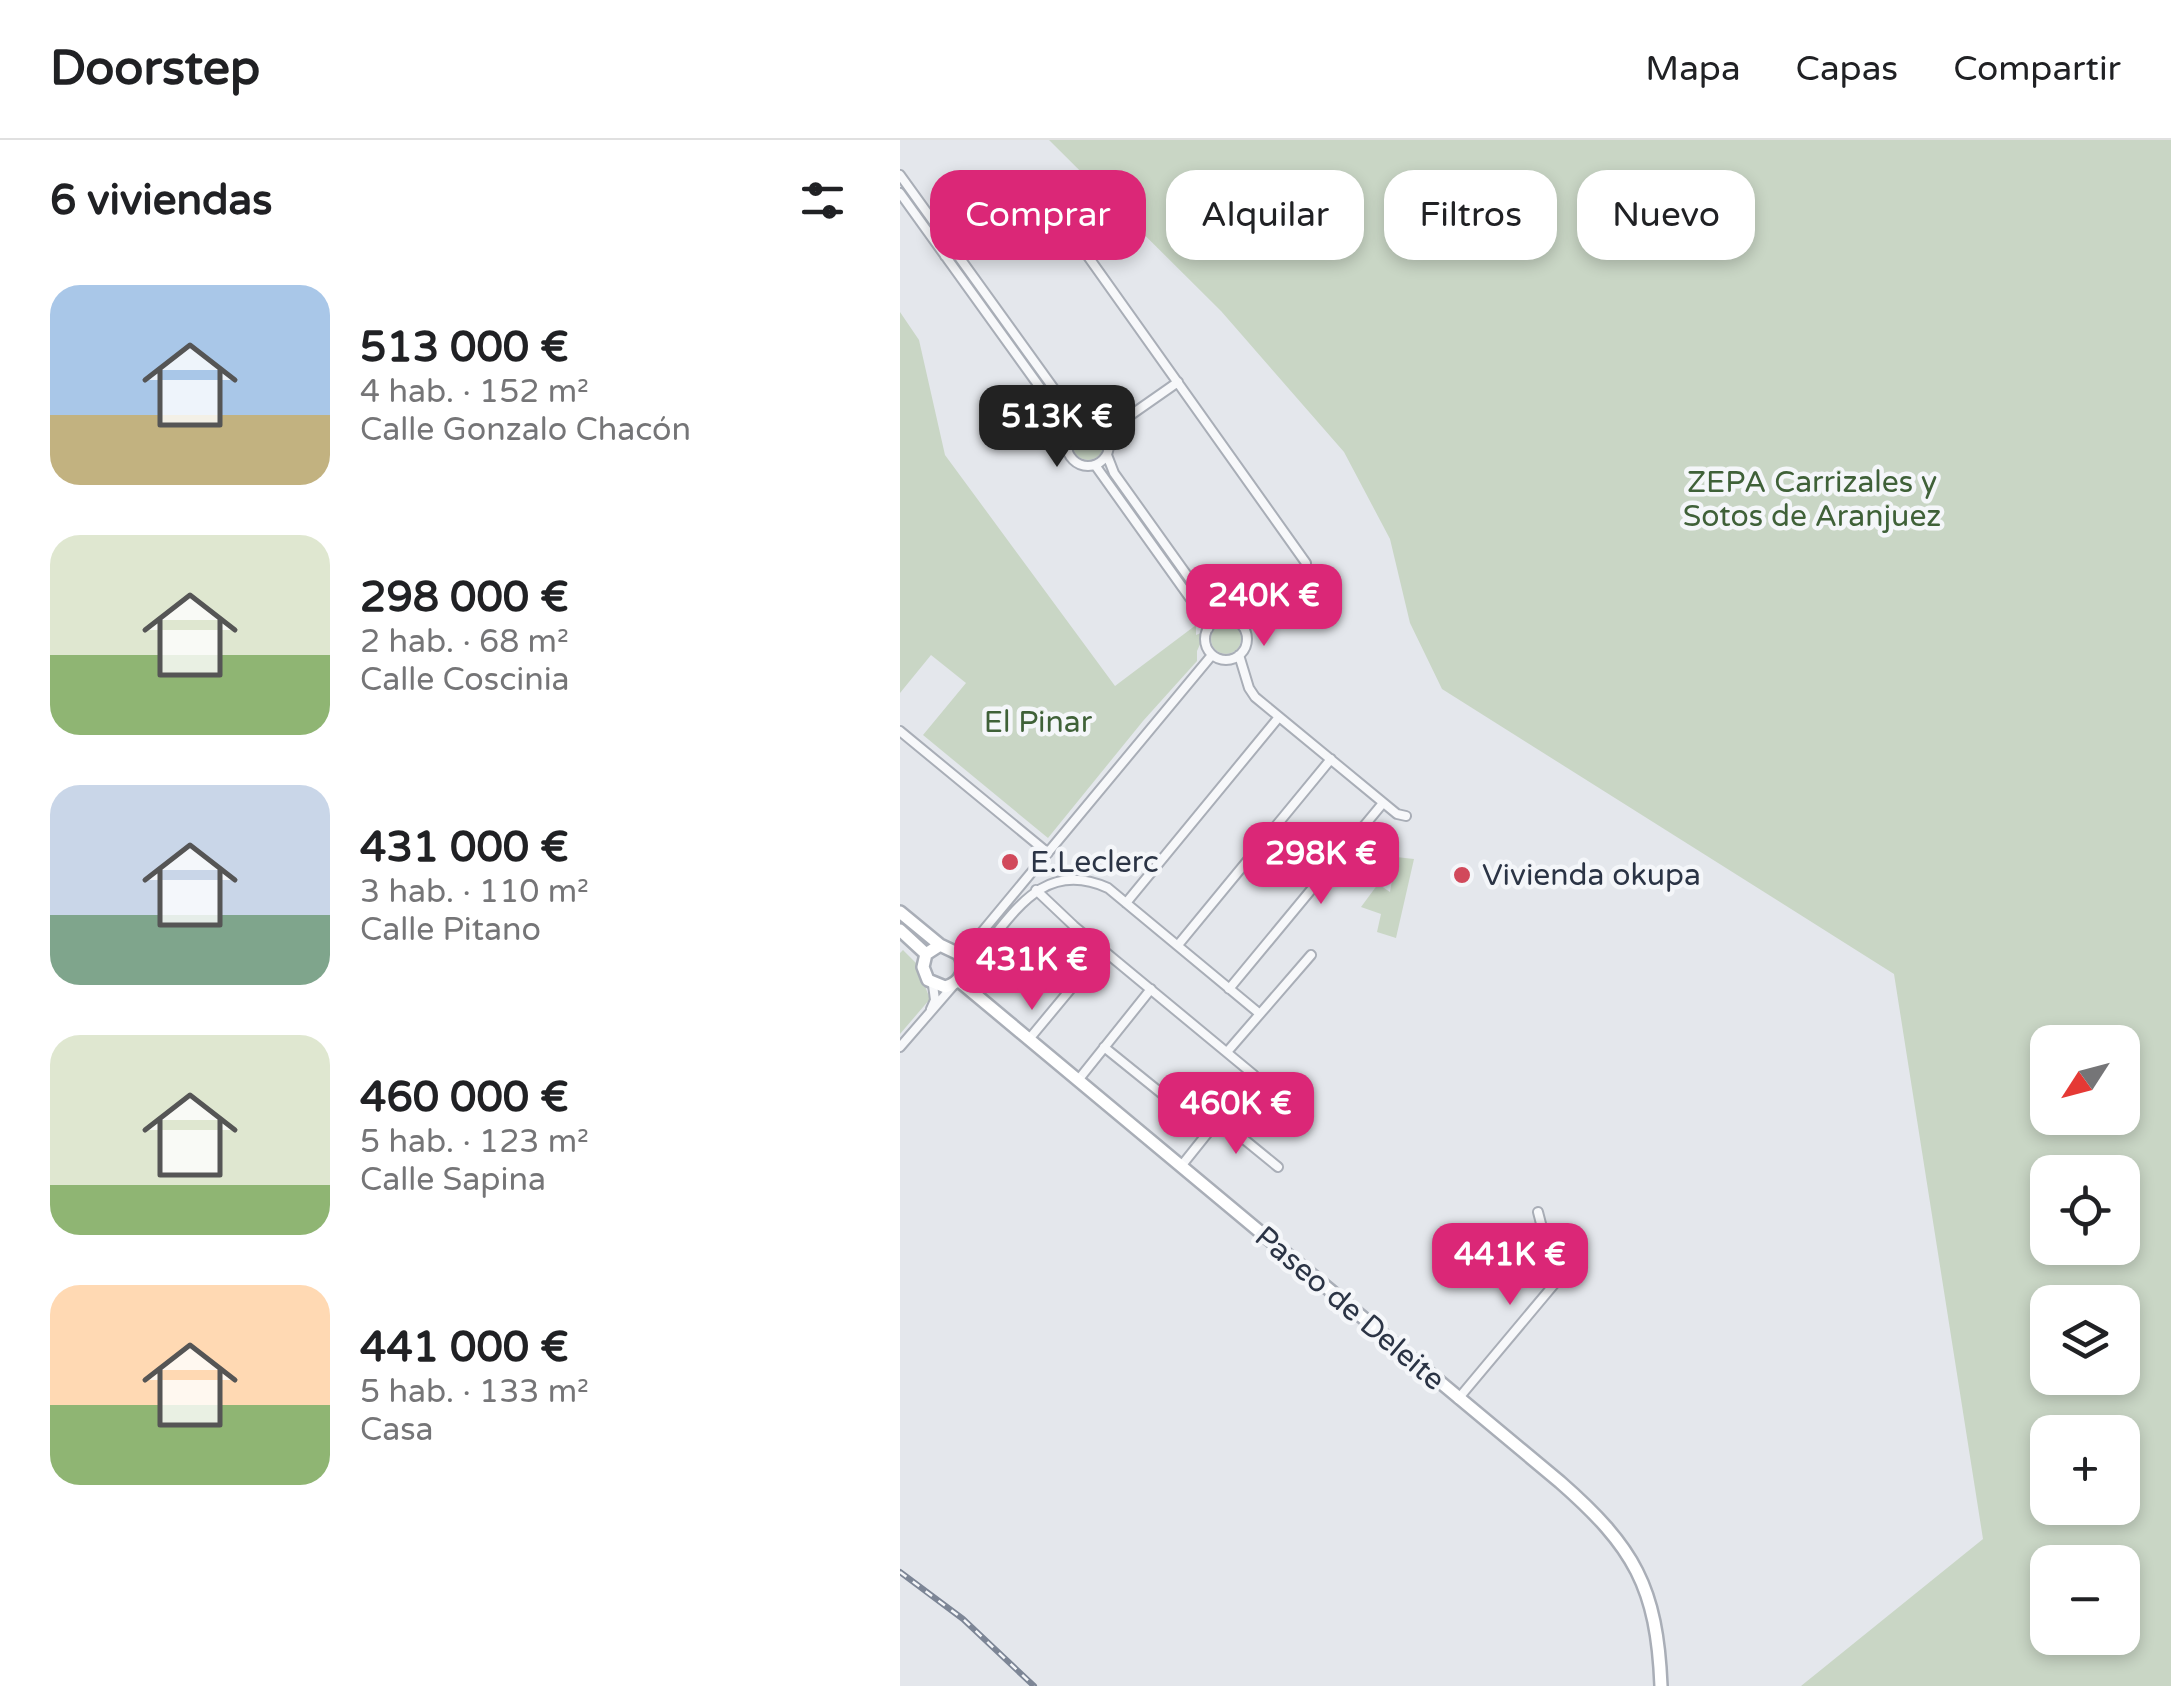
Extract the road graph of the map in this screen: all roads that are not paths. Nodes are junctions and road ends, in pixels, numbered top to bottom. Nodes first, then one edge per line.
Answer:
1 (900, 175) edge
2 (900, 193) edge
3 (930, 217) edge
4 (930, 235) edge
5 (948, 260) edge
6 (961, 260) edge
7 (1091, 260) edge
8 (1178, 382) junction
9 (1080, 426) junction
10 (1106, 433) junction
11 (1070, 434) junction
12 (1107, 456) junction
13 (1095, 465) junction
14 (1222, 618) junction
15 (1243, 627) junction
16 (1208, 628) junction
17 (1212, 655) junction
18 (1239, 655) junction
19 (1279, 717) junction
20 (900, 732) edge
21 (1330, 758) junction
22 (1383, 802) junction
23 (1406, 816) dead end
24 (1048, 853) junction
25 (1036, 890) junction
26 (1126, 902) junction
27 (900, 912) edge
28 (901, 932) edge
29 (940, 945) junction
30 (1178, 945) junction
31 (1103, 950) junction
32 (926, 954) junction
33 (1311, 955) dead end
34 (961, 959) junction
35 (956, 982) junction
36 (933, 985) junction
37 (1230, 988) junction
38 (1152, 989) junction
39 (930, 1012) junction
40 (1260, 1014) junction
41 (1030, 1038) junction
42 (900, 1046) edge
43 (1104, 1047) junction
44 (1227, 1052) junction
45 (1079, 1078) junction
46 (1218, 1118) junction
47 (1208, 1131) junction
48 (1182, 1165) junction
49 (1278, 1167) dead end
50 (1538, 1212) dead end
51 (1458, 1398) junction
52 (1661, 1686) edge

1 - 3 street
2 - 4 street
5 - 11 street
6 - 9 street
7 - 8 street
8 - 10 street
8 - 15 street
9 - 10 street
9 - 11 street
10 - 12 street
11 - 13 street
12 - 13 street
12 - 14 street
13 - 16 street
14 - 15 street
14 - 16 street
15 - 18 street
16 - 17 street
17 - 18 street
17 - 24 street
18 - 19 street
19 - 21 street
19 - 26 street
20 - 24 street
21 - 22 street
21 - 30 street
22 - 23 street
22 - 37 street
24 - 34 street
25 - 26 street
25 - 31 street
25 - 34 street
26 - 30 street
27 - 29 main road
28 - 32 main road
29 - 32 main road
29 - 34 main road
30 - 37 street
31 - 38 street
31 - 41 street
32 - 36 main road
33 - 40 street
34 - 35 main road
35 - 36 main road
35 - 39 street
35 - 41 main road, Paseo de Deleite
36 - 39 street
37 - 40 street
38 - 43 street
38 - 44 street
39 - 42 street
40 - 44 street
41 - 45 main road, Paseo de Deleite
43 - 45 street
43 - 47 street
44 - 46 street
45 - 48 main road, Paseo de Deleite
46 - 47 street
46 - 49 street
47 - 48 street
48 - 51 main road, Paseo de Deleite
50 - 51 street
51 - 52 main road, Paseo de Deleite

